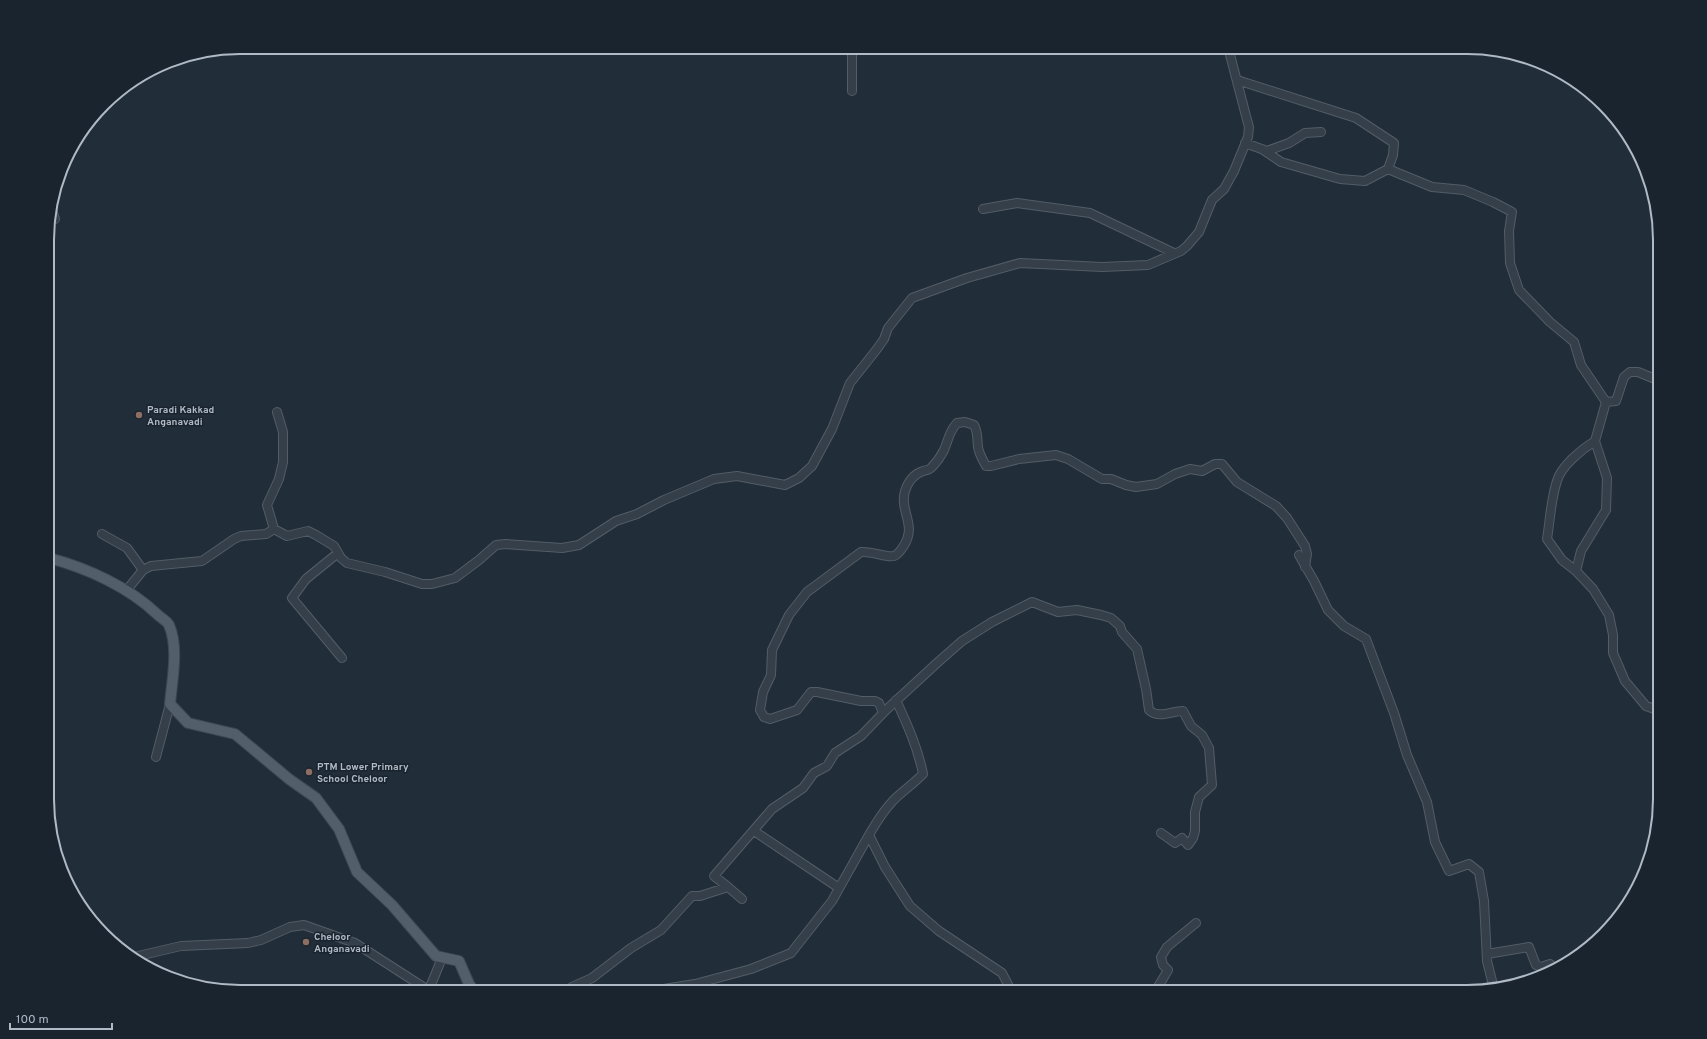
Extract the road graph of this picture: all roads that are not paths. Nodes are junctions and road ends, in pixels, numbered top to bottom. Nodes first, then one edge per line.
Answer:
1 (852, 54) edge
2 (1230, 54) edge
3 (1237, 80) junction
4 (852, 91) dead end
5 (1321, 132) dead end
6 (1245, 143) junction
7 (1262, 149) junction
8 (1388, 169) junction
9 (983, 210) dead end
10 (1174, 253) junction
11 (1653, 378) edge
12 (1606, 402) junction
13 (277, 412) dead end
14 (1595, 441) junction
15 (274, 529) junction
16 (102, 534) dead end
17 (338, 553) junction
18 (1299, 555) dead end
19 (54, 559) edge
20 (1305, 567) junction
21 (143, 570) junction
22 (1576, 571) junction
23 (126, 591) junction
24 (342, 658) dead end
25 (896, 700) junction
26 (170, 704) junction
27 (1653, 708) edge
28 (883, 713) junction
29 (156, 757) dead end
30 (754, 831) junction
31 (1161, 833) dead end
32 (869, 835) junction
33 (728, 887) junction
34 (839, 888) junction
35 (742, 899) dead end
36 (1196, 923) dead end
37 (1487, 954) junction
38 (140, 956) edge
39 (442, 958) junction
40 (1551, 965) edge
41 (1493, 983) edge
42 (419, 985) edge
43 (431, 985) edge
44 (469, 985) edge
45 (576, 985) edge
46 (689, 985) edge
47 (1008, 985) edge
48 (1158, 985) edge

1 - 4 street
2 - 3 street
3 - 6 street
3 - 8 street
5 - 7 street
6 - 7 street
6 - 10 street
7 - 8 street
8 - 12 street
9 - 10 street
10 - 17 street
11 - 12 street
12 - 14 street
13 - 15 street
14 - 22 street
14 - 22 street
15 - 17 street
15 - 21 street
16 - 21 street
17 - 24 street
18 - 20 street
19 - 23 main road
20 - 28 street
20 - 37 street
21 - 23 street
22 - 27 street
23 - 26 main road
25 - 28 street
25 - 31 street
25 - 32 street
26 - 29 street
26 - 39 main road
28 - 30 street
30 - 33 street
30 - 34 street
32 - 34 street
32 - 47 street
33 - 35 street
33 - 45 street
34 - 46 street
36 - 48 street
37 - 40 street
37 - 41 street
38 - 42 street
39 - 43 street
39 - 44 main road

